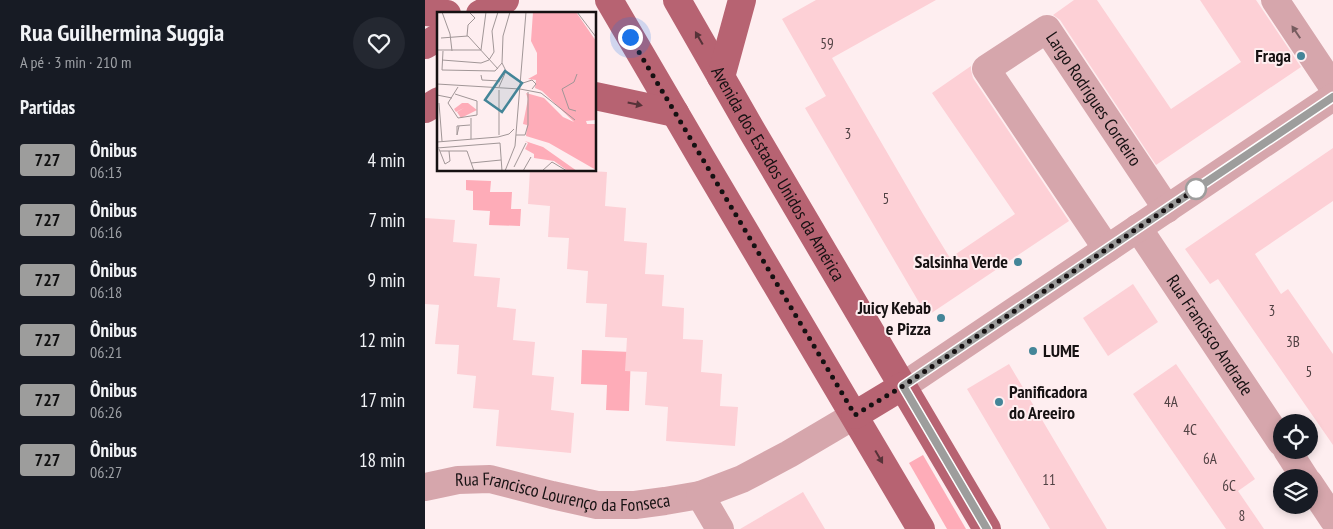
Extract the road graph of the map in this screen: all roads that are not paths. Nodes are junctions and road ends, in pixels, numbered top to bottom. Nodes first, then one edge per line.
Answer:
1 (505, 0) edge
2 (677, 0) edge
3 (742, 0) edge
4 (1275, 0) edge
5 (608, 4) edge
6 (483, 12) edge
7 (437, 38) edge
8 (425, 45) edge
9 (721, 77) junction
10 (1333, 87) edge
11 (596, 96) edge
12 (1333, 97) edge
13 (437, 102) edge
14 (425, 109) edge
15 (675, 113) junction
16 (1167, 208) junction
17 (1138, 228) junction
18 (1107, 249) junction
19 (903, 386) junction
20 (855, 415) junction
21 (1273, 430) edge
22 (425, 487) edge
23 (700, 495) junction
24 (1318, 496) edge
25 (1333, 519) edge
26 (720, 529) edge
27 (921, 529) edge
28 (987, 529) edge

1 - 6 main road
9 -> 2 main road, Avenida dos Estados Unidos da América
3 - 9 main road
10 -> 4 street
5 - 15 main road
7 - 8 main road
9 - 19 main road, Avenida dos Estados Unidos da América
11 -> 15 main road
12 - 16 street
13 - 14 main road
15 - 20 main road
16 - 17 street
16 - 18 street, Largo Rodrigues Cordeiro
17 - 18 street
17 - 21 street, Rua Francisco Andrade
18 - 19 street
19 - 20 main road
19 - 28 main road, Avenida dos Estados Unidos da América
20 - 23 street, Rua Francisco Lourenço da Fonseca
20 -> 27 main road
22 - 23 street, Rua Francisco Lourenço da Fonseca
23 - 26 street
24 - 25 street

